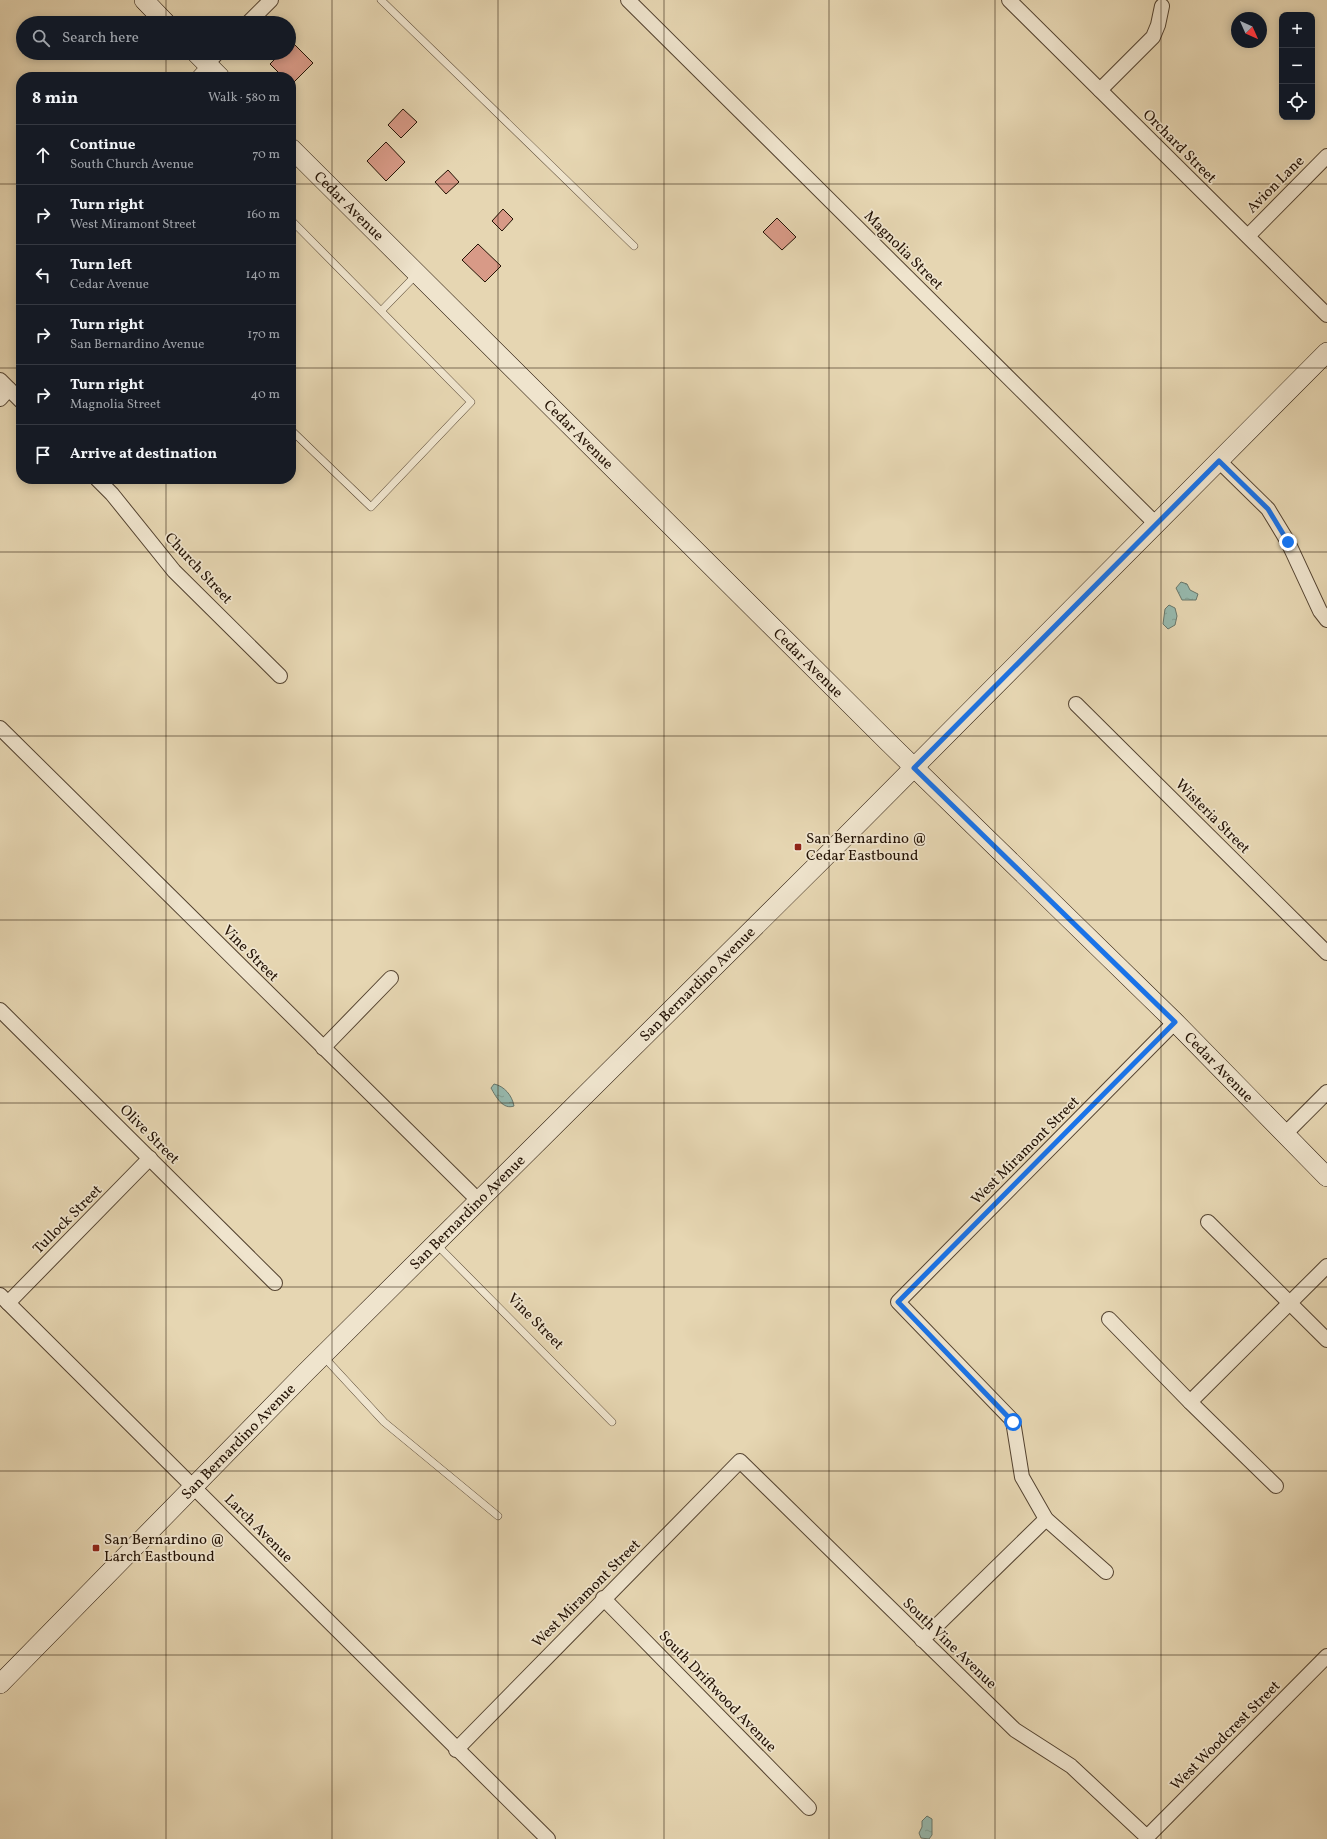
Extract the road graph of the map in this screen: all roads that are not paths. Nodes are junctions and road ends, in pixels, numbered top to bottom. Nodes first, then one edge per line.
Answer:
1 (144, 0) edge
2 (271, 0) edge
3 (381, 0) edge
4 (628, 0) edge
5 (1009, 0) edge
6 (1162, 6) dead end
7 (159, 16) edge
8 (255, 16) edge
9 (1100, 90) junction
10 (296, 153) edge
11 (1327, 156) edge
12 (296, 225) edge
13 (1248, 236) junction
14 (634, 246) dead end
15 (417, 274) junction
16 (382, 310) junction
17 (1327, 316) edge
18 (1327, 352) edge
19 (3, 389) edge
20 (16, 398) edge
21 (296, 435) edge
22 (1219, 461) junction
23 (102, 484) edge
24 (1156, 524) junction
25 (1327, 620) edge
26 (280, 676) dead end
27 (1076, 704) dead end
28 (0, 728) edge
29 (914, 768) junction
30 (1327, 953) edge
31 (391, 978) dead end
32 (0, 1010) edge
33 (1175, 1022) junction
34 (323, 1048) junction
35 (1327, 1092) edge
36 (1284, 1135) junction
37 (150, 1158) junction
38 (1327, 1177) edge
39 (479, 1201) junction
40 (1208, 1222) dead end
41 (436, 1244) junction
42 (1327, 1266) edge
43 (275, 1283) dead end
44 (4, 1299) edge
45 (1290, 1302) junction
46 (1109, 1319) dead end
47 (1327, 1340) edge
48 (323, 1356) junction
49 (1190, 1402) junction
50 (612, 1422) dead end
51 (740, 1461) joint
52 (1276, 1486) dead end
53 (194, 1487) junction
54 (498, 1516) dead end
55 (1046, 1519) junction
56 (1106, 1572) dead end
57 (603, 1598) junction
58 (922, 1640) junction
59 (1327, 1656) edge
60 (0, 1684) edge
61 (456, 1750) junction
62 (809, 1808) dead end
63 (1147, 1838) joint
64 (548, 1839) edge

1 - 7 main road
2 - 8 street
3 - 14 lane
4 - 24 street, Magnolia Street
5 - 9 street, Orchard Street
6 - 9 street
9 - 13 street, Orchard Street
10 - 15 main road, Cedar Avenue
11 - 13 street, Avion Lane
12 - 16 lane
13 - 17 street, Orchard Street
15 - 16 lane
15 - 29 main road, Cedar Avenue
16 - 21 lane
18 - 22 main road, San Bernardino Avenue
19 - 20 street
22 - 24 main road, San Bernardino Avenue
22 - 25 street
23 - 26 street, Church Street
24 - 29 main road, San Bernardino Avenue
27 - 30 street, Wisteria Street
28 - 34 street, Vine Street
29 - 33 main road, Cedar Avenue
29 - 39 main road, San Bernardino Avenue
31 - 34 street
32 - 37 street, Olive Street
33 - 36 main road, Cedar Avenue
33 - 55 street, West Miramont Street
34 - 39 street, Vine Street
35 - 36 street
36 - 38 main road, Cedar Avenue
37 - 43 street, Olive Street
37 - 44 street, Tullock Street
39 - 41 main road, San Bernardino Avenue
40 - 45 street
41 - 48 main road, San Bernardino Avenue
41 - 50 lane, Vine Street
42 - 45 street
44 - 53 street, Larch Avenue
45 - 47 street
45 - 49 street
46 - 49 street
48 - 53 main road, San Bernardino Avenue
48 - 54 lane
49 - 52 street
51 - 57 street, West Miramont Street
51 - 58 street, South Vine Avenue
53 - 60 main road, San Bernardino Avenue
53 - 61 street, Larch Avenue
55 - 56 street
55 - 58 street
57 - 61 street, West Miramont Street
57 - 62 street, South Driftwood Avenue
58 - 63 street, South Vine Avenue
59 - 63 street, West Woodcrest Street
61 - 64 street, Larch Avenue

